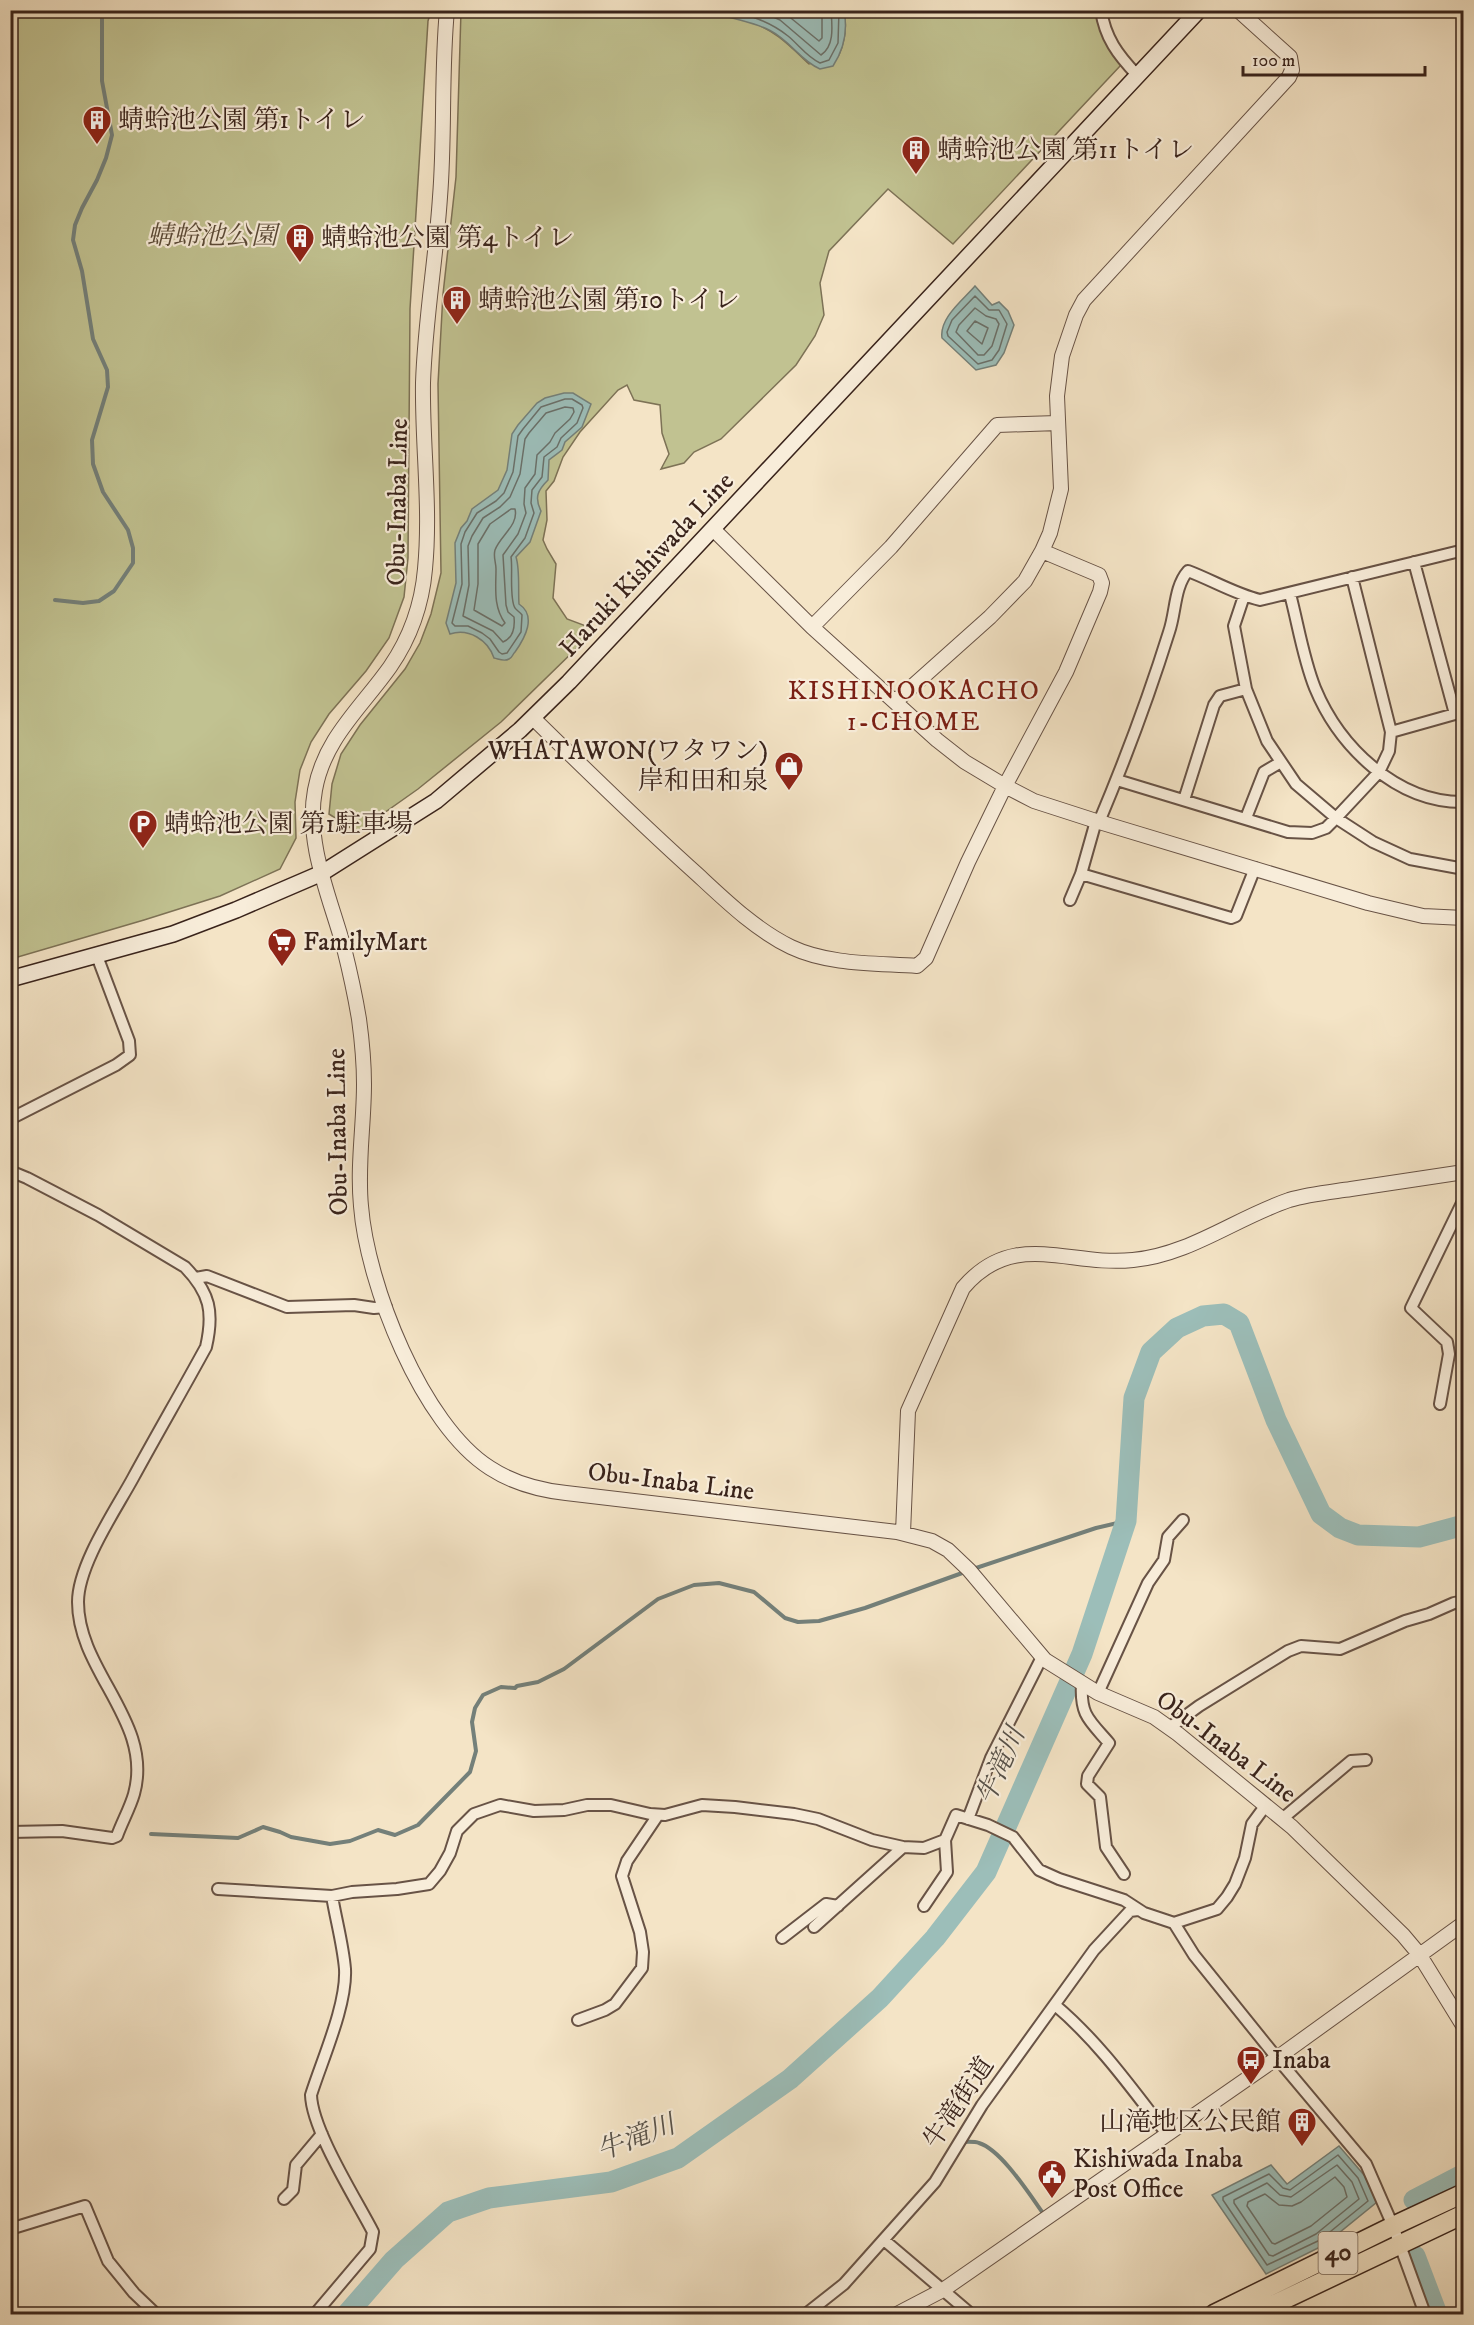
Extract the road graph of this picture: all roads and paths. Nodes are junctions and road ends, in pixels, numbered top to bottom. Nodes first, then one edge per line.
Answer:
1 (447, 10) edge
2 (1101, 10) edge
3 (1199, 10) edge
4 (1238, 10) edge
5 (1137, 75) junction
6 (1058, 423) junction
7 (714, 530) junction
8 (1464, 550) edge
9 (1042, 551) junction
10 (1414, 562) junction
11 (1352, 577) junction
12 (1290, 594) junction
13 (1244, 596) junction
14 (812, 627) junction
15 (1246, 689) junction
16 (896, 701) junction
17 (533, 718) junction
18 (1391, 732) junction
19 (1281, 762) junction
20 (1379, 772) junction
21 (1117, 780) junction
22 (1005, 786) junction
23 (1184, 800) junction
24 (1464, 802) edge
25 (1246, 818) junction
26 (1336, 818) junction
27 (1097, 822) junction
28 (1255, 868) junction
29 (1464, 869) edge
30 (322, 873) junction
31 (1081, 874) junction
32 (1070, 900) dead end
33 (1464, 918) edge
34 (97, 956) junction
35 (10, 979) edge
36 (10, 1119) edge
37 (10, 1171) edge
38 (1464, 1172) edge
39 (1464, 1199) edge
40 (196, 1278) junction
41 (386, 1307) junction
42 (1440, 1404) dead end
43 (1182, 1520) dead end
44 (903, 1533) junction
45 (1464, 1601) edge
46 (1043, 1658) junction
47 (1082, 1684) junction
48 (1098, 1693) junction
49 (1169, 1728) junction
50 (1366, 1760) dead end
51 (1266, 1805) junction
52 (658, 1815) junction
53 (968, 1819) junction
54 (1282, 1819) junction
55 (10, 1832) edge
56 (945, 1840) junction
57 (903, 1847) junction
58 (1124, 1874) dead end
59 (218, 1889) dead end
60 (332, 1896) junction
61 (838, 1906) junction
62 (924, 1906) dead end
63 (1138, 1910) junction
64 (1174, 1923) junction
65 (1464, 1923) edge
66 (814, 1927) dead end
67 (782, 1938) dead end
68 (1419, 1954) junction
69 (1055, 2005) junction
70 (578, 2020) dead end
71 (1464, 2028) edge
72 (1276, 2058) junction
73 (322, 2134) junction
74 (1167, 2134) junction
75 (1464, 2193) edge
76 (284, 2199) dead end
77 (1464, 2214) edge
78 (1393, 2226) junction
79 (10, 2229) edge
80 (884, 2240) junction
81 (1400, 2244) junction
82 (943, 2290) junction
83 (156, 2314) edge
84 (315, 2314) edge
85 (806, 2314) edge
86 (897, 2314) edge
87 (971, 2314) edge
88 (1214, 2314) edge
89 (1254, 2314) edge
90 (1425, 2314) edge

1 - 30 street, Obu-Inaba Line
2 - 5 street
3 - 5 main road, Haruki Kishiwada Line
4 - 6 street
5 - 7 main road, Haruki Kishiwada Line
6 - 9 street
6 - 14 street
7 - 14 street
7 - 17 main road, Haruki Kishiwada Line
8 - 10 street
9 - 16 street
9 - 22 street
10 - 11 street
10 - 18 street
11 - 12 street
11 - 18 street
12 - 13 street
12 - 20 street
13 - 15 street
13 - 21 street
14 - 16 street
15 - 19 street
15 - 23 street
16 - 22 street
17 - 22 street
17 - 30 main road, Haruki Kishiwada Line
18 - 20 street
19 - 25 street
19 - 26 street
20 - 24 street
20 - 26 street
21 - 23 street
21 - 27 street
22 - 27 street
23 - 25 street
25 - 26 street
26 - 29 street
27 - 28 street
27 - 31 street
28 - 31 street
28 - 33 street
30 - 34 main road, Haruki Kishiwada Line
30 - 41 street, Obu-Inaba Line
31 - 32 street
34 - 35 main road, Haruki Kishiwada Line
34 - 36 street
37 - 40 street
38 - 44 street
39 - 42 street
40 - 41 street
40 - 55 street
41 - 44 street, Obu-Inaba Line
43 - 48 street
44 - 46 street, Obu-Inaba Line
45 - 49 street
46 - 47 street, Obu-Inaba Line
46 - 53 street
47 - 48 street, Obu-Inaba Line
47 - 58 street
48 - 49 street, Obu-Inaba Line
49 - 51 street, Obu-Inaba Line
50 - 54 street
51 - 54 street, Obu-Inaba Line
51 - 64 street
52 - 57 street
52 - 60 street
52 - 70 street
53 - 56 street
53 - 63 street
54 - 68 street, Obu-Inaba Line
56 - 57 street
56 - 62 street
57 - 61 street
59 - 60 street
60 - 73 street
61 - 66 street
61 - 67 street
63 - 64 street
63 - 69 street, 牛滝街道
64 - 72 street
65 - 68 street
68 - 71 street, Obu-Inaba Line
68 - 72 street
69 - 74 street
69 - 80 street, 牛滝街道
72 - 74 street
72 - 78 street
73 - 76 street
73 - 84 street
74 - 82 street
75 - 78 main road, 40
77 - 81 main road, 40
78 - 81 street
78 - 88 main road, 40
79 - 83 street
80 - 82 street
80 - 85 street, 牛滝街道
81 - 89 main road, 40
81 - 90 street
82 - 86 street
82 - 87 street

